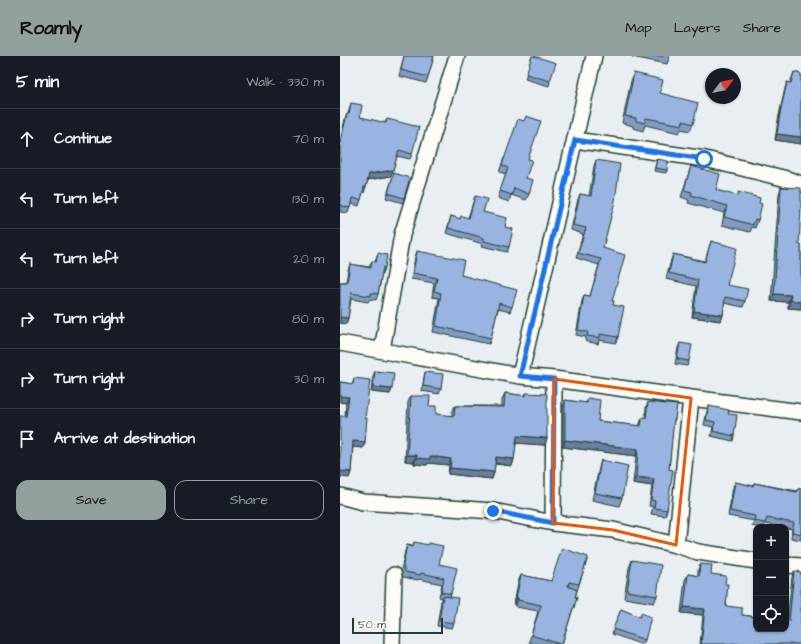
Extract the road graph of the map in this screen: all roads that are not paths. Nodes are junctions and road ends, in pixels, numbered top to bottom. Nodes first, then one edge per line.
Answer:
1 (458, 56) edge
2 (594, 56) edge
3 (575, 140) junction
4 (801, 184) edge
5 (340, 343) edge
6 (382, 350) junction
7 (520, 376) junction
8 (554, 379) junction
9 (691, 398) junction
10 (801, 412) edge
11 (340, 496) edge
12 (553, 523) junction
13 (676, 545) junction
14 (753, 561) edge
15 (789, 565) edge
16 (801, 566) edge
17 (394, 575) dead end
18 (392, 644) edge

1 - 6 street
2 - 3 street
3 - 4 street
3 - 7 street
5 - 6 street
6 - 7 street
7 - 8 street
8 - 9 street
8 - 12 street
9 - 10 street
9 - 13 street
11 - 12 street
12 - 13 street
13 - 14 street
15 - 16 street
17 - 18 street

